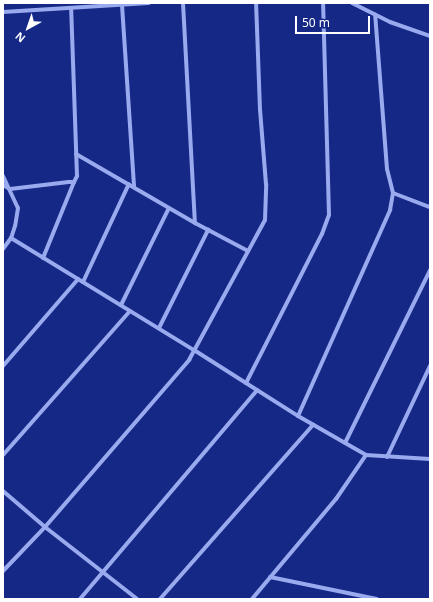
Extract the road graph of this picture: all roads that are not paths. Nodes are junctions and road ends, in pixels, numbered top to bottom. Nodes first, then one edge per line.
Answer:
1 (148, 3) edge
2 (183, 3) edge
3 (256, 3) edge
4 (324, 3) edge
5 (352, 3) edge
6 (122, 5) junction
7 (71, 8) junction
8 (3, 12) edge
9 (375, 14) junction
10 (430, 36) edge
11 (76, 154) junction
12 (3, 176) edge
13 (74, 182) junction
14 (129, 184) junction
15 (3, 185) edge
16 (134, 187) junction
17 (10, 189) junction
18 (394, 193) junction
19 (430, 207) edge
20 (169, 208) junction
21 (195, 223) junction
22 (208, 230) junction
23 (11, 238) junction
24 (3, 248) edge
25 (248, 251) junction
26 (43, 258) junction
27 (430, 270) edge
28 (78, 279) junction
29 (83, 282) junction
30 (121, 305) junction
31 (130, 311) junction
32 (159, 328) junction
33 (194, 350) junction
34 (3, 366) edge
35 (430, 366) edge
36 (246, 383) junction
37 (257, 390) junction
38 (298, 416) junction
39 (313, 425) junction
40 (345, 443) junction
41 (3, 455) edge
42 (366, 455) junction
43 (387, 457) junction
44 (430, 459) edge
45 (3, 491) edge
46 (45, 527) junction
47 (3, 571) edge
48 (102, 572) junction
49 (270, 577) junction
50 (80, 599) edge
51 (137, 599) edge
52 (160, 599) edge
53 (252, 599) edge
54 (378, 599) edge

1 - 6 street
2 - 21 street
3 - 25 street
4 - 36 street
5 - 9 street
6 - 7 street
6 - 16 street
7 - 8 street
7 - 11 street
9 - 10 street
9 - 18 street
11 - 13 street
11 - 14 street
12 - 17 street
13 - 17 street
13 - 26 street
14 - 16 street
14 - 29 street
15 - 17 street
16 - 20 street
17 - 23 street
18 - 19 street
18 - 38 street
20 - 21 street
20 - 30 street
21 - 22 street
22 - 25 street
22 - 32 street
23 - 24 street
23 - 26 street
25 - 33 street
26 - 28 street
27 - 40 street
28 - 29 street
28 - 34 street
29 - 30 street
30 - 31 street
31 - 32 street
31 - 41 street
32 - 33 street
33 - 36 street
33 - 46 street
35 - 43 street
36 - 37 street
37 - 38 street
37 - 48 street
38 - 39 street
39 - 40 street
39 - 52 street
40 - 42 street
42 - 43 street
42 - 49 street
43 - 44 street
45 - 46 street
46 - 47 street
46 - 48 street
48 - 50 street
48 - 51 street
49 - 53 street
49 - 54 street

